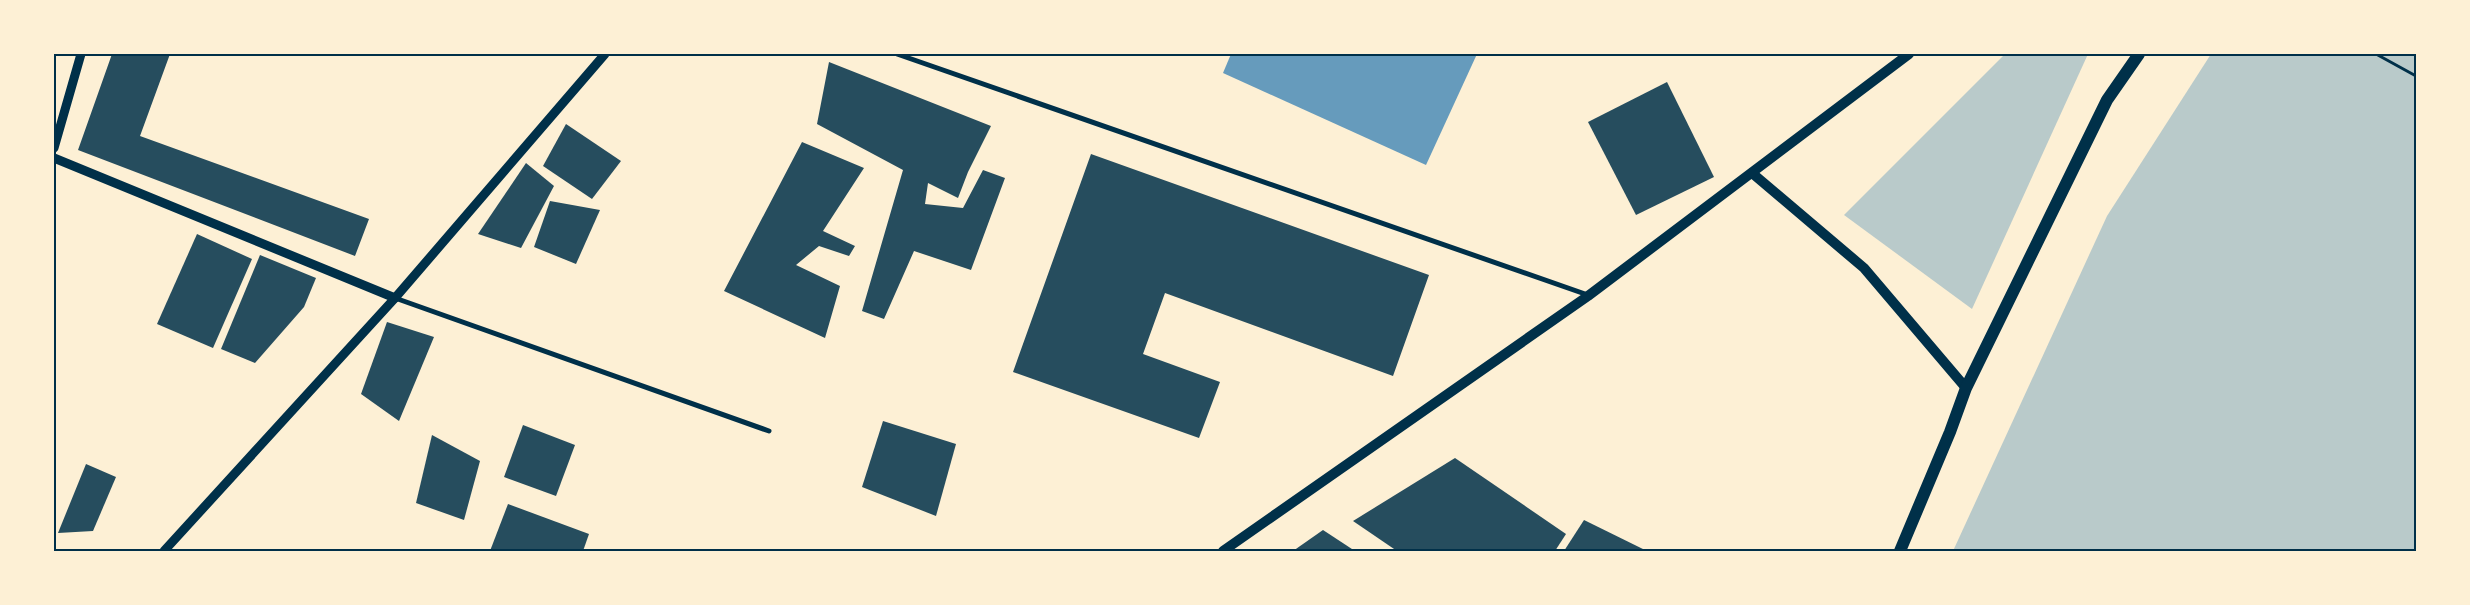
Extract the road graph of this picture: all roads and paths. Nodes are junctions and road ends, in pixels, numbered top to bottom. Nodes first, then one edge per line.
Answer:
1 (81, 54) edge
2 (605, 54) edge
3 (897, 54) edge
4 (1909, 54) edge
5 (2139, 54) edge
6 (2376, 54) edge
7 (2416, 76) edge
8 (54, 148) edge
9 (54, 158) edge
10 (1752, 173) junction
11 (1588, 296) junction
12 (394, 298) junction
13 (1966, 388) junction
14 (769, 431) dead end
15 (164, 551) edge
16 (1224, 551) edge
17 (1900, 551) edge

1 - 8 street
2 - 12 street
3 - 11 street
4 - 10 main road
5 - 13 main road
6 - 7 path
9 - 12 street
10 - 11 main road
10 - 13 main road
11 - 16 main road
12 - 14 street
12 - 15 street
13 - 17 main road

